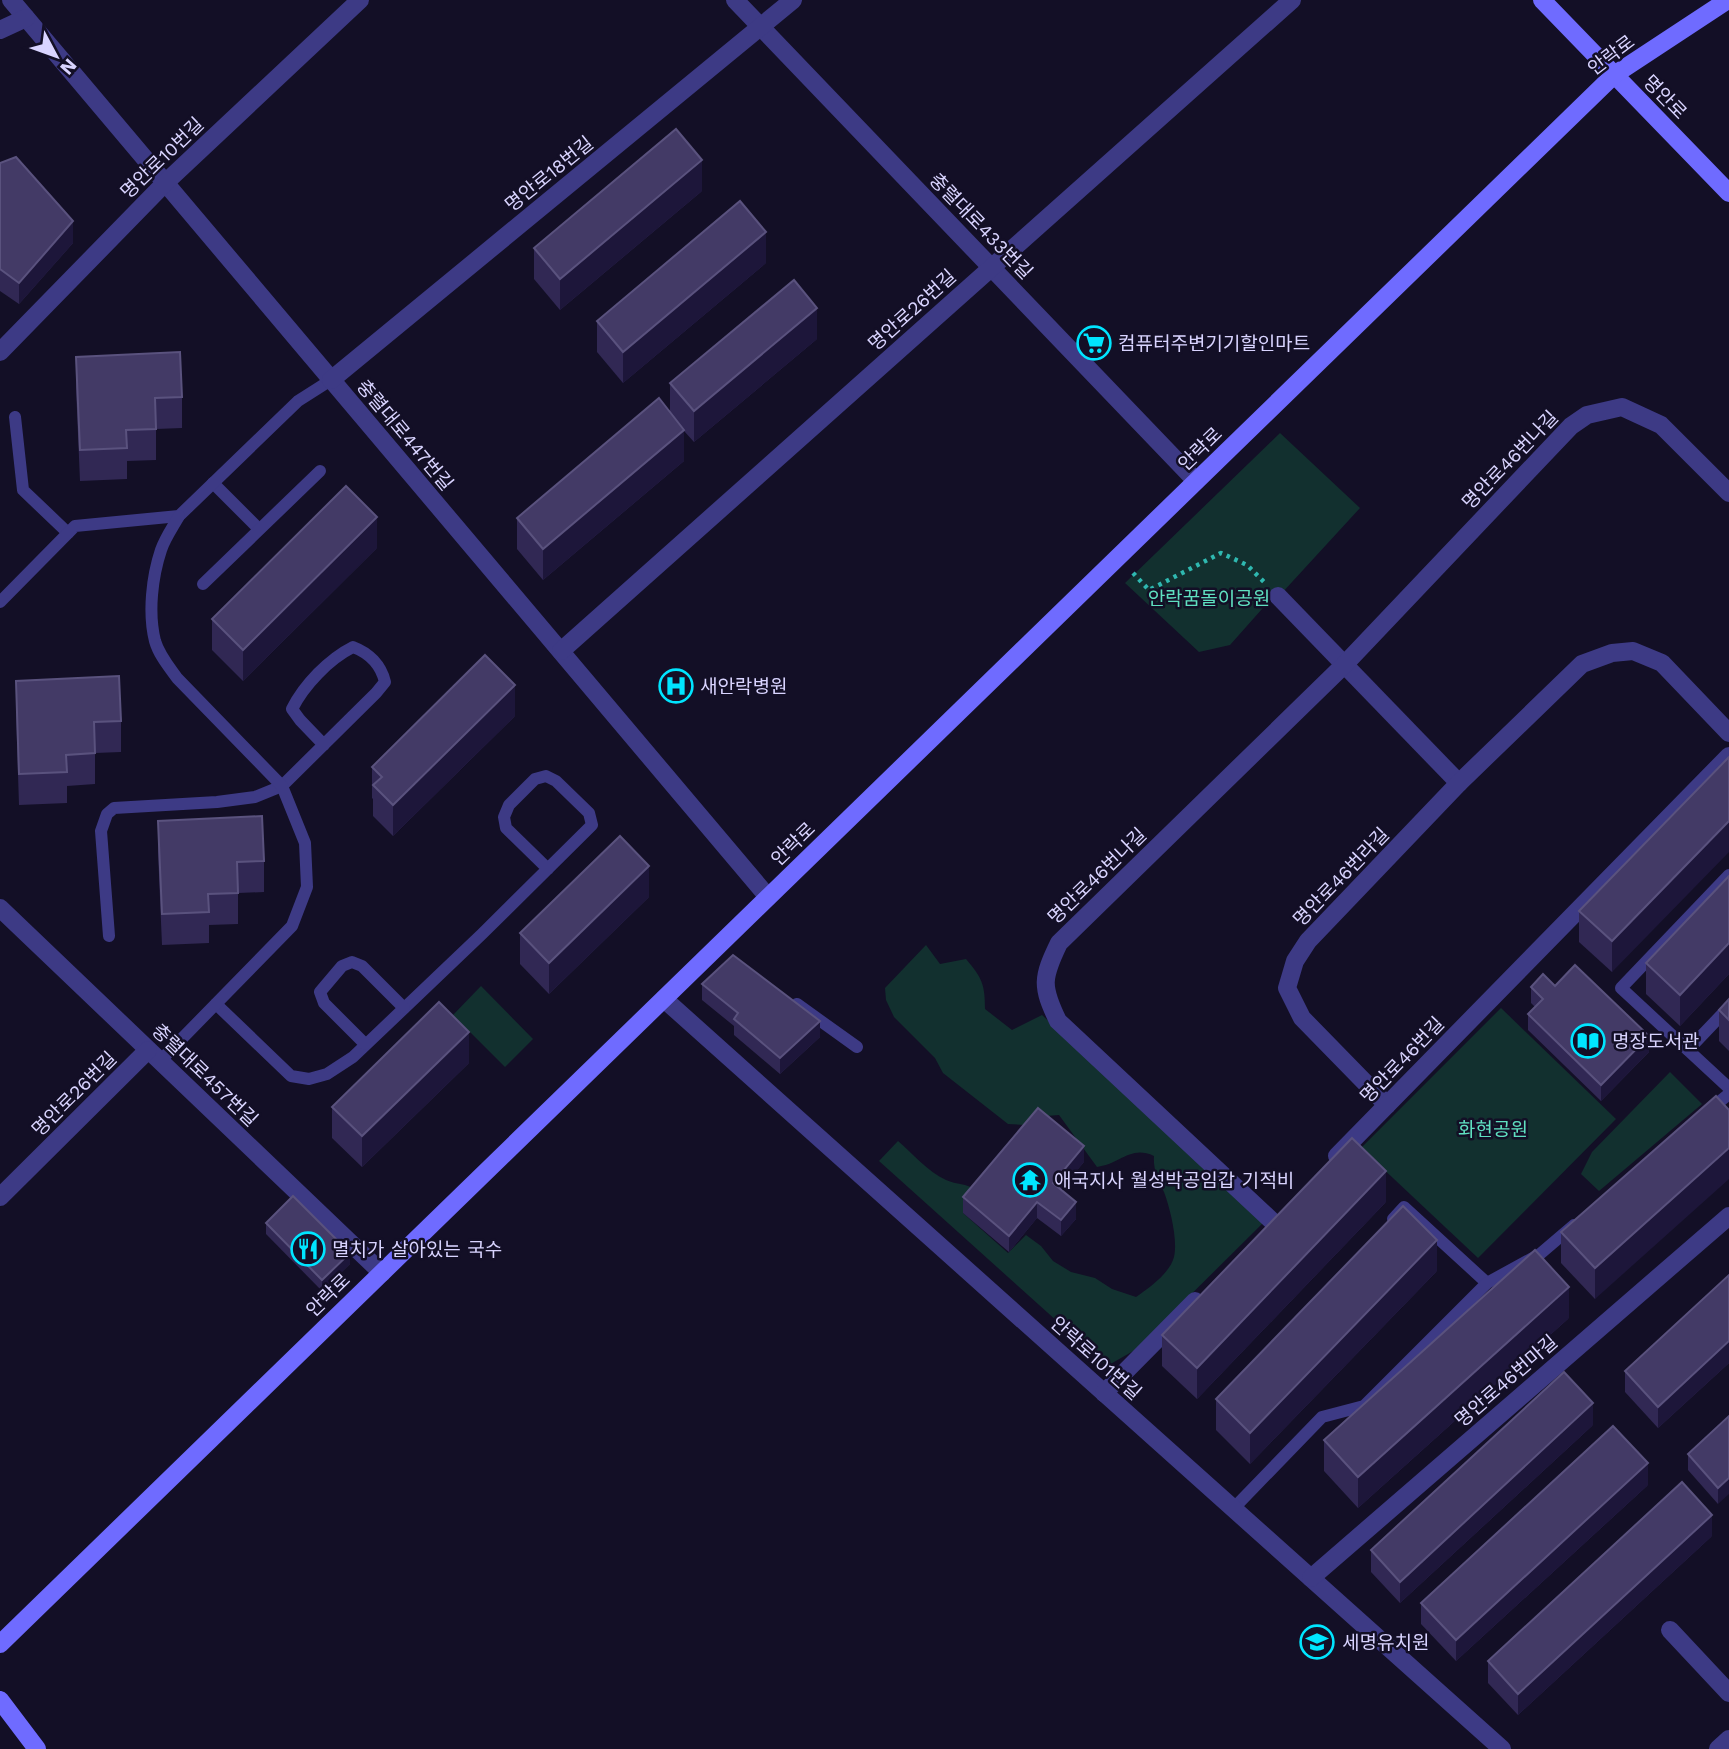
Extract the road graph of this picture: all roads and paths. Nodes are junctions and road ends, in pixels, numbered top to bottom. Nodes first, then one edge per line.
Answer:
1 (11, 0) edge
2 (360, 0) edge
3 (736, 0) edge
4 (793, 0) edge
5 (1292, 0) edge
6 (1542, 0) edge
7 (1728, 0) edge
8 (26, 18) junction
9 (761, 26) junction
10 (0, 30) edge
11 (1614, 75) junction
12 (164, 184) junction
13 (1729, 193) edge
14 (992, 267) junction
15 (0, 352) edge
16 (331, 380) junction
17 (15, 417) dead end
18 (320, 471) dead end
19 (1196, 481) junction
20 (213, 483) junction
21 (1729, 493) edge
22 (179, 516) junction
23 (259, 530) junction
24 (68, 533) junction
25 (1133, 573) dead end
26 (203, 584) dead end
27 (1278, 596) joint
28 (0, 602) edge
29 (561, 651) junction
30 (1345, 664) junction
31 (1729, 733) edge
32 (324, 744) junction
33 (1729, 756) edge
34 (1459, 783) junction
35 (282, 786) junction
36 (548, 869) junction
37 (1729, 875) edge
38 (768, 897) junction
39 (0, 908) edge
40 (109, 936) dead end
41 (781, 993) edge
42 (664, 999) junction
43 (216, 1004) junction
44 (1729, 1007) edge
45 (404, 1008) junction
46 (365, 1044) junction
47 (857, 1047) dead end
48 (1688, 1050) junction
49 (154, 1056) junction
50 (1729, 1088) edge
51 (1729, 1094) edge
52 (1387, 1105) junction
53 (1698, 1120) edge
54 (1320, 1173) edge
55 (0, 1197) edge
56 (1729, 1216) edge
57 (1582, 1218) edge
58 (1273, 1221) edge
59 (1386, 1227) edge
60 (382, 1273) junction
61 (1487, 1283) junction
62 (1207, 1288) edge
63 (1104, 1394) junction
64 (1233, 1508) junction
65 (1311, 1578) junction
66 (1670, 1630) dead end
67 (0, 1644) edge
68 (1729, 1693) edge
69 (0, 1700) edge
70 (1729, 1739) edge
71 (37, 1749) edge
72 (1502, 1749) edge
73 (1718, 1749) edge

1 - 8 street, 충렬대로447번길
2 - 12 street, 명안로10번길
3 - 9 street, 충렬대로433번길
4 - 9 street, 명안로18번길
5 - 14 street, 명안로26번길
6 - 11 main road, 명안로
7 - 11 main road, 안락로
8 - 10 street
8 - 12 street, 충렬대로447번길
9 - 14 street, 충렬대로433번길
9 - 16 street, 명안로18번길
11 - 13 main road, 명안로
11 - 19 main road, 안락로
12 - 15 street, 명안로10번길
12 - 16 street, 충렬대로447번길
14 - 19 street, 충렬대로433번길
14 - 29 street, 명안로26번길
16 - 20 lane
16 - 29 street, 충렬대로447번길
17 - 24 lane
18 - 23 lane
19 - 38 main road, 안락로
20 - 22 lane
20 - 23 lane
21 - 30 street, 명안로46번나길
22 - 24 lane
22 - 35 lane
23 - 26 lane
24 - 28 lane
25 - 27 path
27 - 30 street
29 - 38 street, 충렬대로447번길
30 - 34 street
30 - 58 street, 명안로46번나길
31 - 34 street, 명안로46번라길
32 - 32 lane
32 - 35 lane
33 - 52 street, 명안로46번길
34 - 52 street, 명안로46번라길
35 - 40 lane
35 - 43 lane
36 - 36 lane
36 - 45 lane
37 - 48 lane
38 - 42 main road, 안락로
39 - 49 street, 충렬대로457번길
41 - 47 lane
42 - 60 main road, 안락로
42 - 63 street, 안락로101번길
43 - 46 lane
43 - 49 lane
44 - 48 lane
45 - 46 lane
45 - 46 lane
48 - 50 lane
49 - 55 street, 명안로26번길
49 - 60 street, 충렬대로457번길
51 - 53 lane
52 - 54 street, 명안로46번길
56 - 65 street, 명안로46번마길
57 - 61 lane
59 - 61 lane
60 - 67 main road, 안락로
61 - 64 lane
62 - 63 street
63 - 64 street, 안락로101번길
64 - 65 street, 안락로101번길
65 - 72 street, 안락로101번길
66 - 68 street
69 - 71 main road
70 - 73 street

